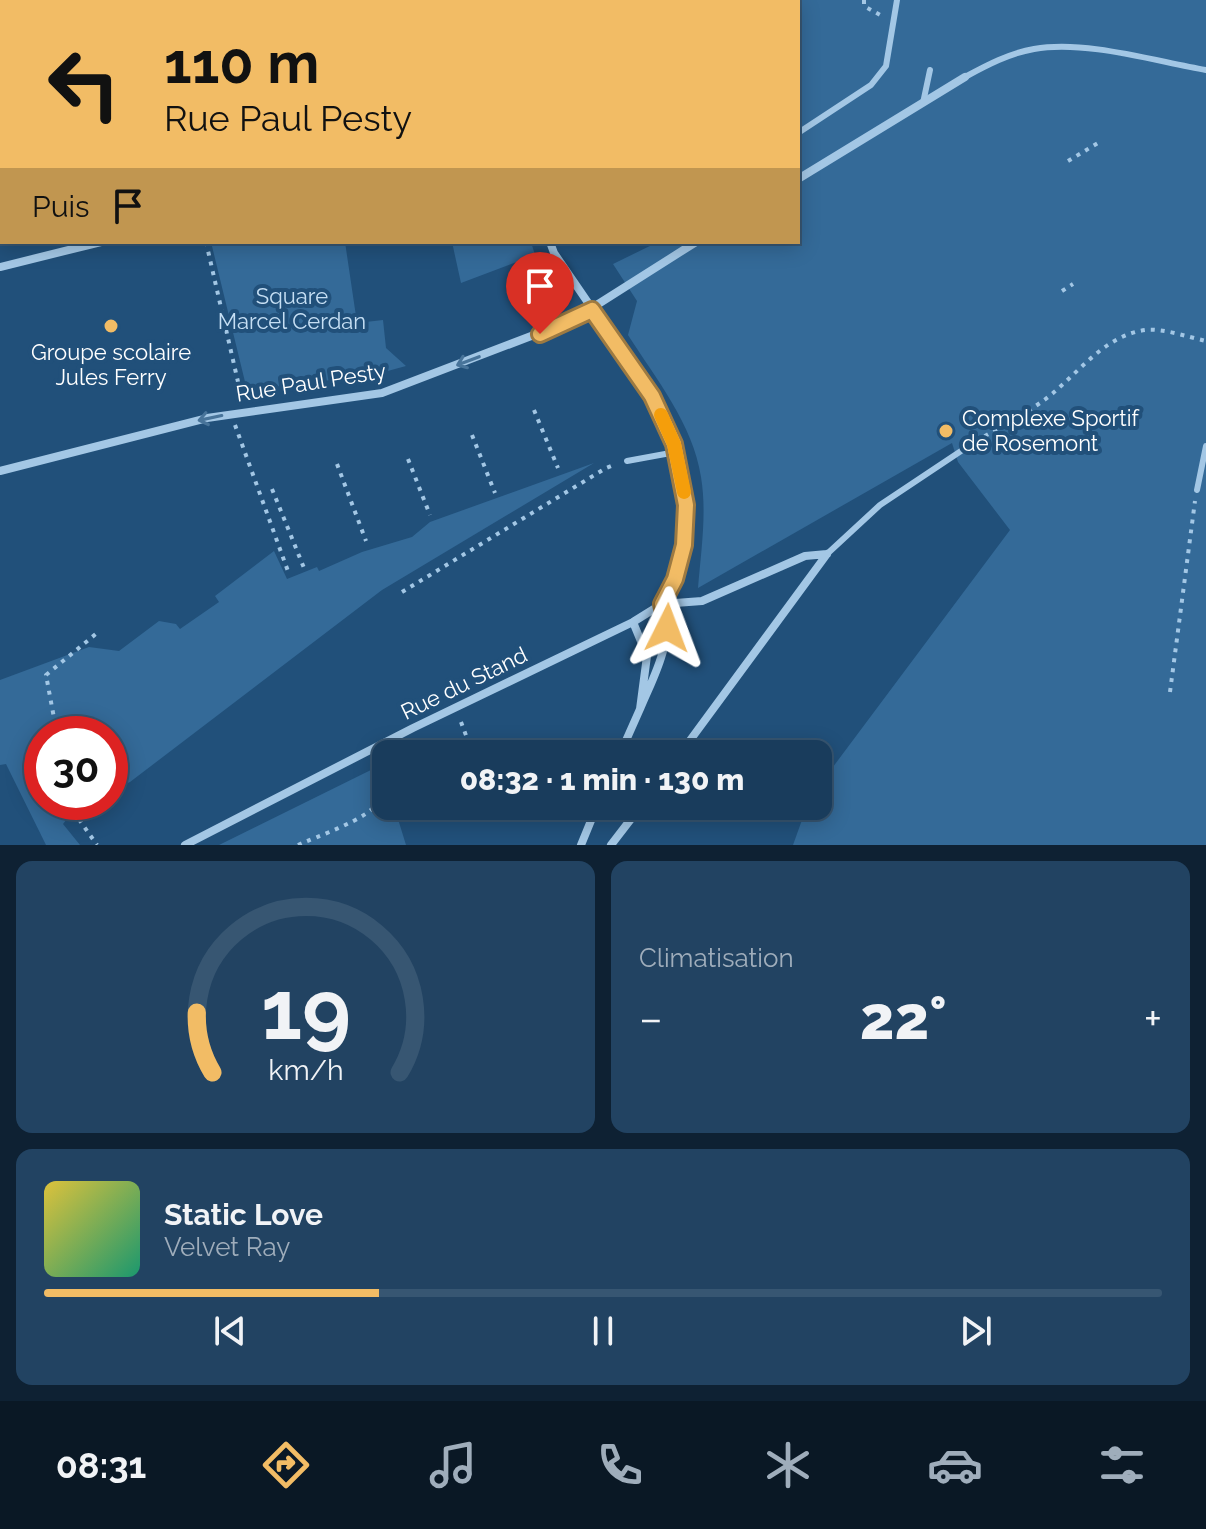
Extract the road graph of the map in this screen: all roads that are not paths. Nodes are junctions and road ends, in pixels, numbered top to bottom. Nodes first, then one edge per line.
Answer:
1 (897, 0) edge
2 (930, 70) dead end
3 (1206, 70) edge
4 (965, 77) joint
5 (923, 103) junction
6 (800, 132) edge
7 (800, 178) edge
8 (93, 244) edge
9 (551, 244) edge
10 (693, 244) edge
11 (0, 267) edge
12 (592, 310) junction
13 (1206, 446) edge
14 (967, 447) road end
15 (676, 452) junction
16 (627, 461) road end
17 (0, 471) edge
18 (1197, 490) road end
19 (827, 554) junction
20 (662, 604) junction
21 (633, 622) junction
22 (640, 709) junction
23 (626, 740) edge
24 (690, 740) edge
25 (591, 820) edge
26 (630, 820) edge
27 (185, 845) edge
28 (581, 845) edge
29 (611, 845) edge

1 - 6 lane
2 - 5 lane
3 - 4 lane
4 - 5 street
5 - 7 street
8 - 11 street
9 - 12 street
10 - 12 street, Rue Paul Pesty
12 - 15 street
12 -> 17 street, Rue Paul Pesty
13 - 18 lane
14 - 19 lane
15 - 16 lane
15 - 20 street
19 - 20 street
19 - 24 street
20 - 21 street, Rue du Stand
20 - 22 street
21 - 22 street
21 - 27 street, Rue du Stand
22 - 23 street
25 - 28 street
26 - 29 street

